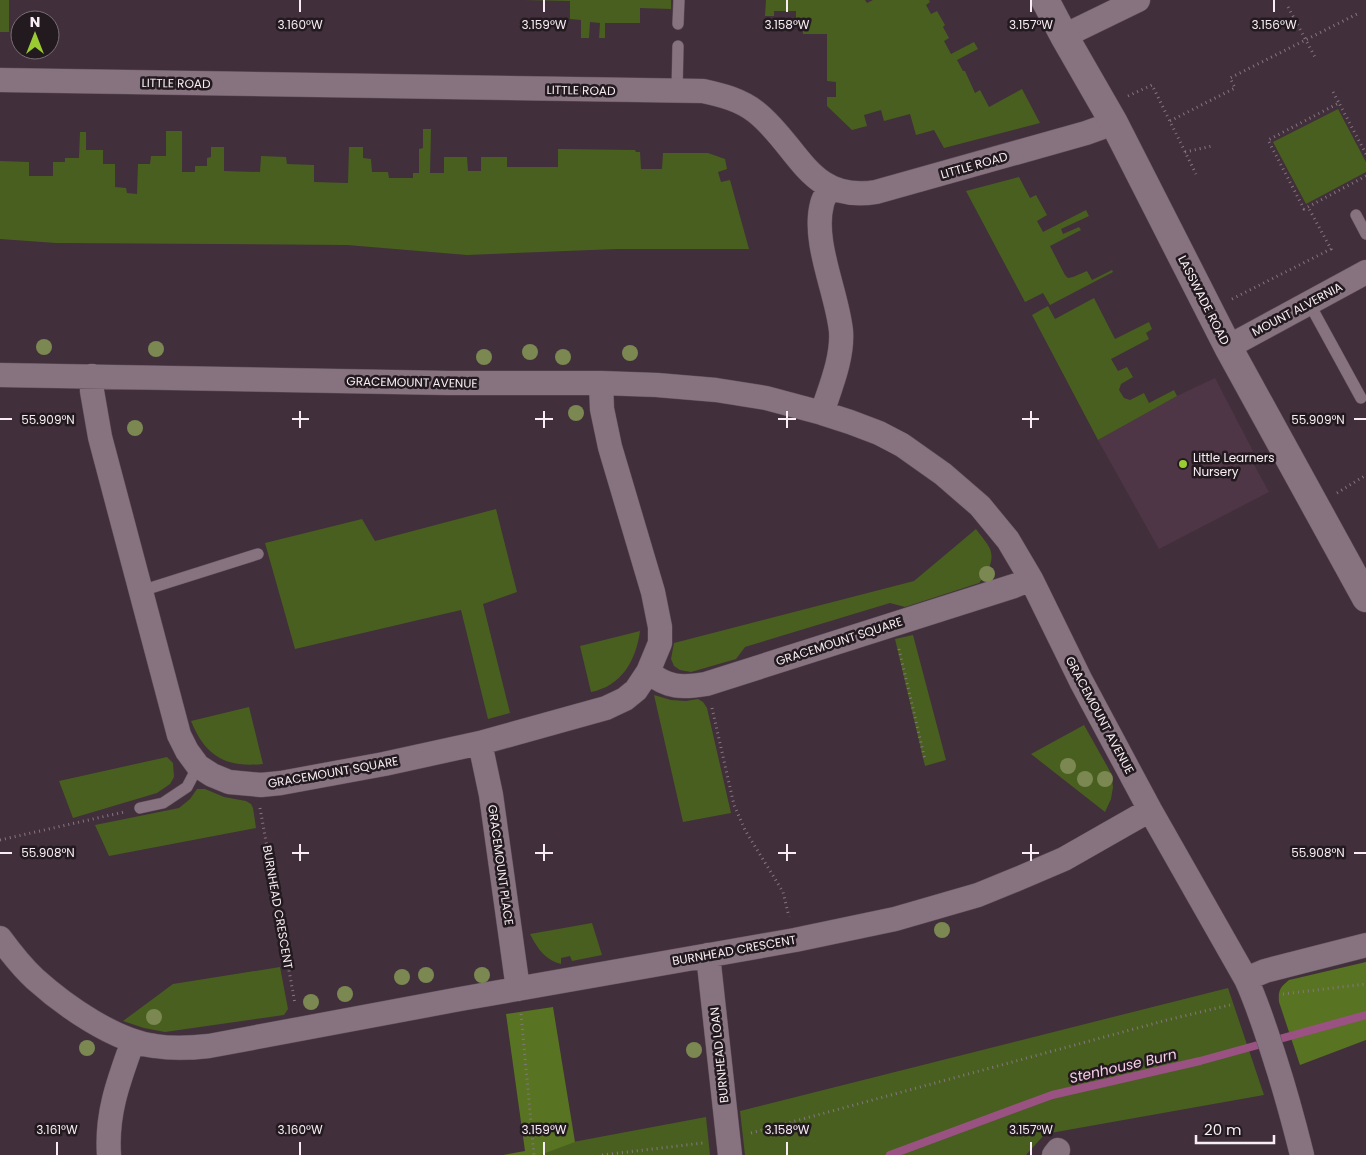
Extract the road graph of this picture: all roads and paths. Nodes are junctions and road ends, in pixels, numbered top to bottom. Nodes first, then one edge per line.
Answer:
1 (679, 0) edge
2 (1045, 0) edge
3 (1138, 0) edge
4 (1288, 7) dead end
5 (1359, 13) dead end
6 (678, 24) dead end
7 (1064, 36) junction
8 (1306, 40) junction
9 (678, 46) dead end
10 (1316, 59) dead end
11 (0, 80) edge
12 (677, 91) junction
13 (1333, 92) dead end
14 (1339, 104) junction
15 (1110, 115) junction
16 (1170, 121) junction
17 (1212, 146) dead end
18 (1185, 152) junction
19 (1366, 154) edge
20 (1196, 174) dead end
21 (1366, 176) edge
22 (831, 187) junction
23 (1308, 207) junction
24 (1356, 215) dead end
25 (1366, 234) edge
26 (1366, 272) edge
27 (1309, 303) junction
28 (1209, 310) junction
29 (1228, 346) junction
30 (0, 375) edge
31 (92, 376) junction
32 (601, 383) junction
33 (1361, 398) dead end
34 (822, 413) junction
35 (1366, 475) edge
36 (1316, 507) junction
37 (258, 554) dead end
38 (1031, 579) junction
39 (141, 591) junction
40 (1366, 598) edge
41 (893, 624) junction
42 (648, 672) junction
43 (706, 684) junction
44 (480, 743) junction
45 (925, 760) dead end
46 (198, 766) junction
47 (261, 785) junction
48 (140, 808) joint
49 (1150, 810) junction
50 (0, 840) edge
51 (0, 938) edge
52 (795, 940) junction
53 (1366, 945) edge
54 (708, 955) junction
55 (1366, 984) edge
56 (518, 989) junction
57 (1250, 989) junction
58 (299, 1030) junction
59 (133, 1041) junction
60 (729, 1147) edge
61 (109, 1155) edge
62 (534, 1155) edge
63 (602, 1155) edge
64 (1302, 1155) edge

1 - 6 lane
2 - 7 street, LASSWADE ROAD
3 - 7 street
4 - 8 path
5 - 8 path
7 - 15 street, LASSWADE ROAD
8 - 10 path
8 - 16 path
9 - 12 lane
11 - 12 street, LITTLE ROAD
12 - 22 street, LITTLE ROAD
13 - 14 path
14 - 19 path
14 - 23 path
15 - 16 path
15 - 22 street, LITTLE ROAD
15 - 28 street, LASSWADE ROAD
16 - 18 path
17 - 18 path
18 - 20 path
21 - 23 path
22 - 34 street
23 - 28 path
24 - 25 lane
26 - 27 street, MOUNT ALVERNIA
27 - 29 street, MOUNT ALVERNIA
27 - 33 lane
28 - 29 street, LASSWADE ROAD
29 - 36 street, LASSWADE ROAD
30 - 31 street, GRACEMOUNT AVENUE
31 - 32 street, GRACEMOUNT AVENUE
31 - 39 street, GRACEMOUNT SQUARE
32 - 34 street, GRACEMOUNT AVENUE
32 - 42 street, GRACEMOUNT SQUARE
34 - 38 street, GRACEMOUNT AVENUE
35 - 36 path
36 - 40 street, LASSWADE ROAD
37 - 39 lane
38 - 41 street, GRACEMOUNT SQUARE
38 - 49 street, GRACEMOUNT AVENUE
39 - 46 street, GRACEMOUNT SQUARE
41 - 43 street, GRACEMOUNT SQUARE
41 - 45 path
42 - 43 street, GRACEMOUNT SQUARE
42 - 44 street, GRACEMOUNT SQUARE
43 - 52 path
44 - 47 street, GRACEMOUNT SQUARE
44 - 56 street, GRACEMOUNT PLACE
46 - 47 street, GRACEMOUNT SQUARE
46 - 48 lane
47 - 58 path, BURNHEAD CRESCENT
48 - 50 path
49 - 52 street, BURNHEAD CRESCENT
49 - 57 street, GRACEMOUNT AVENUE
51 - 59 street, BURNHEAD CRESCENT
52 - 54 street, BURNHEAD CRESCENT
53 - 57 street
54 - 56 street, BURNHEAD CRESCENT
54 - 60 street, BURNHEAD LOAN
55 - 57 path
56 - 58 street, BURNHEAD CRESCENT
56 - 62 path
57 - 60 path
57 - 64 street, GRACEMOUNT AVENUE
58 - 59 street, BURNHEAD CRESCENT
59 - 61 street
60 - 63 path

